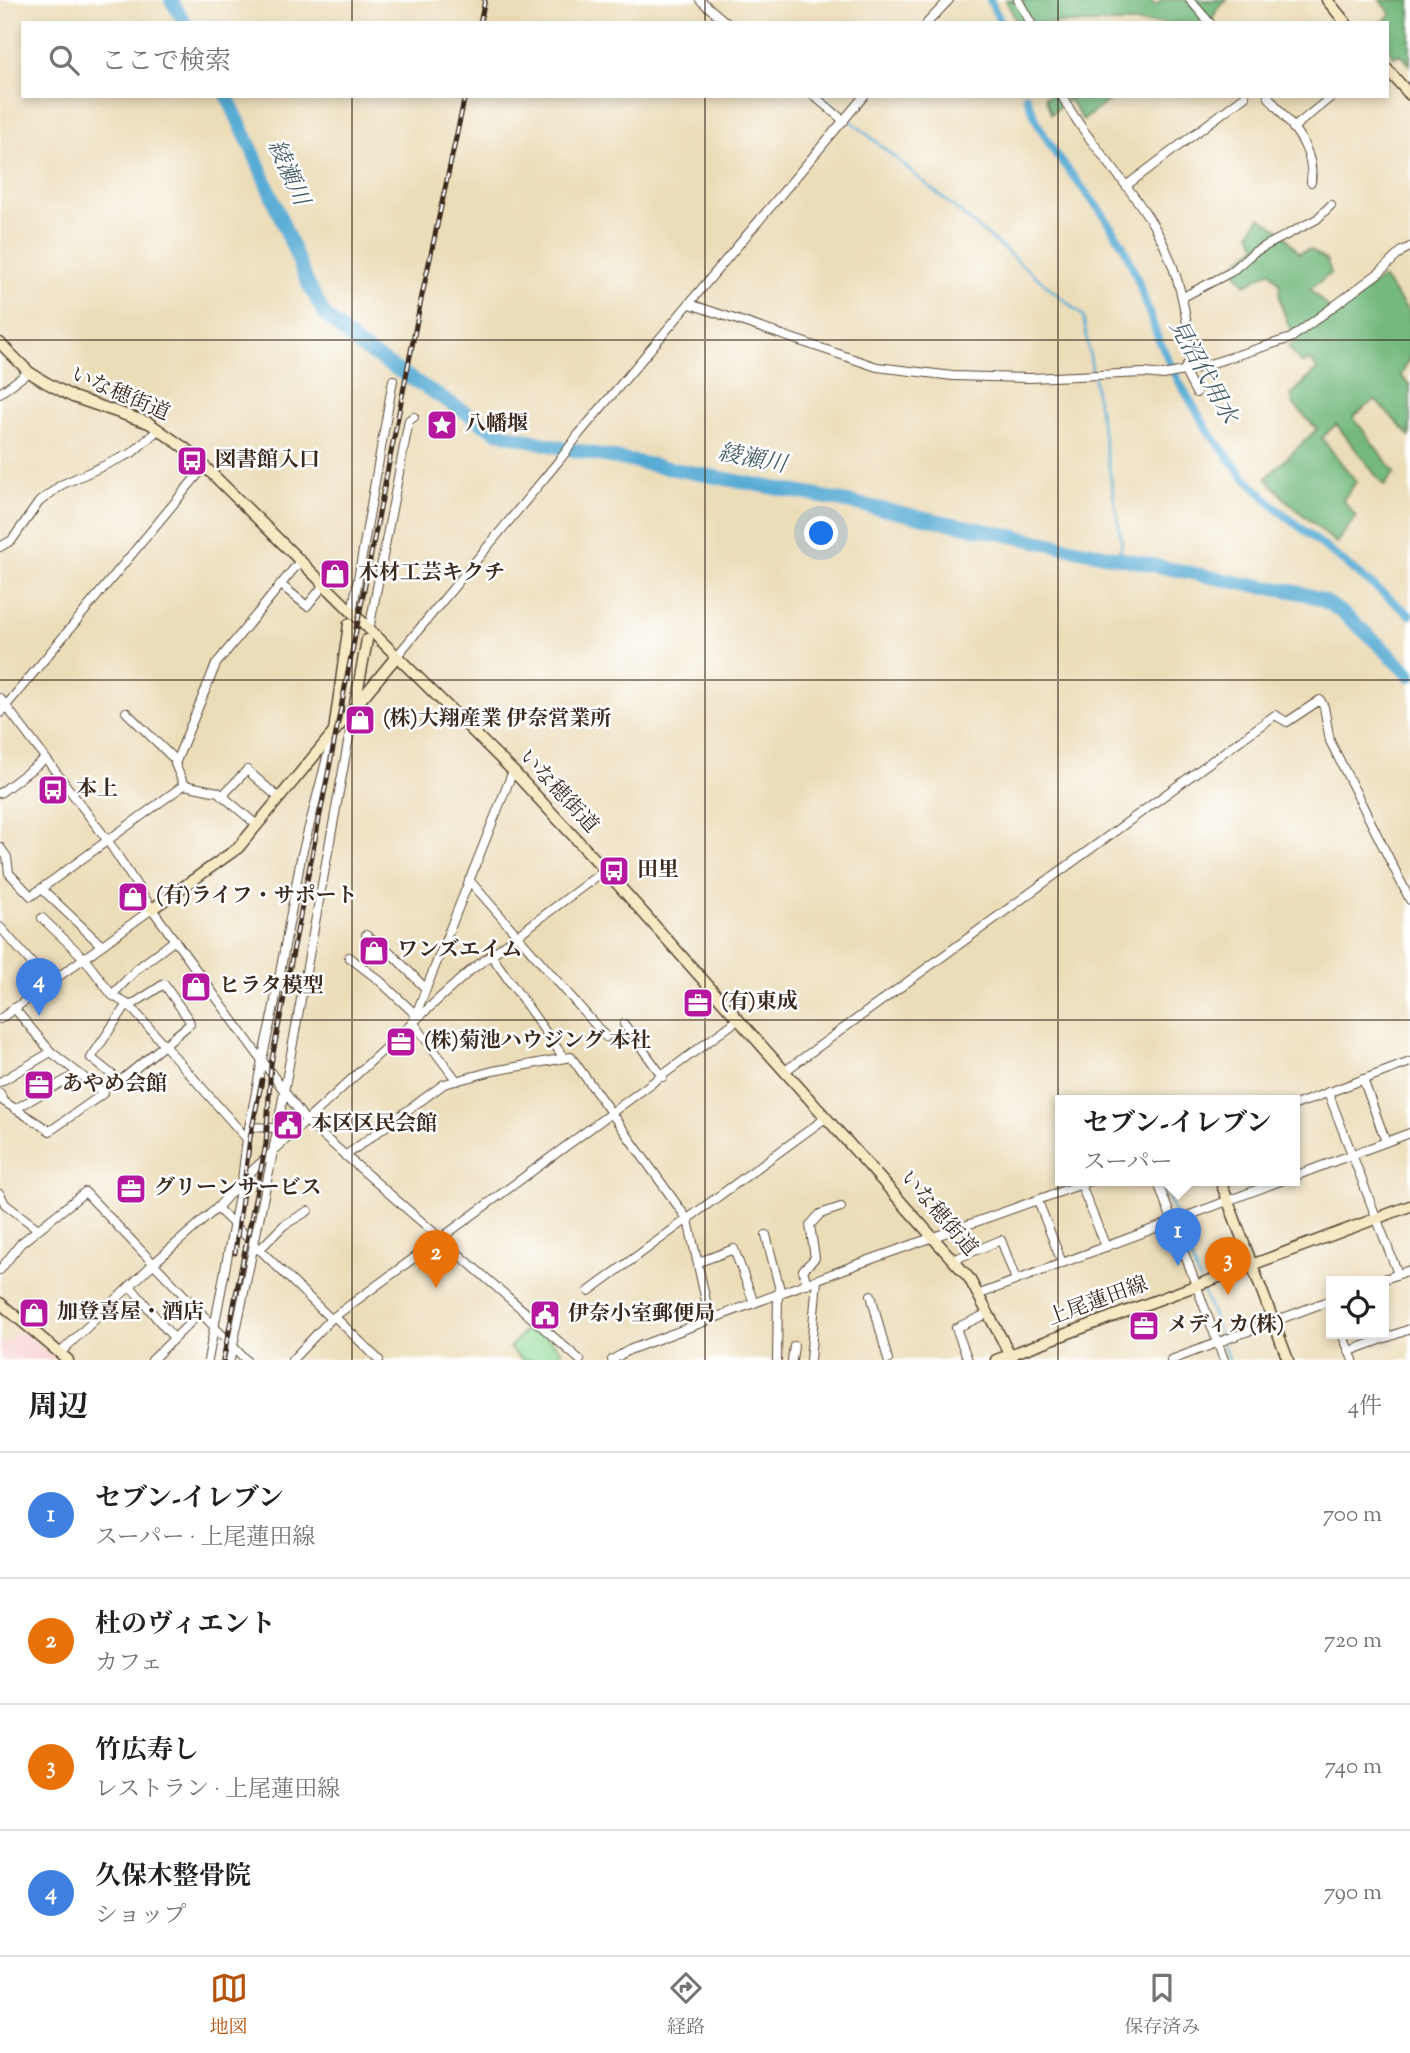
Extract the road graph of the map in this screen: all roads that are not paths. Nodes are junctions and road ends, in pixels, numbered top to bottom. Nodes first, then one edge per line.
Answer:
1 (700, 0) edge
2 (949, 0) edge
3 (1018, 0) edge
4 (1190, 0) edge
5 (1327, 0) edge
6 (1339, 20) edge
7 (725, 21) edge
8 (930, 21) edge
9 (1030, 21) edge
10 (1208, 21) edge
11 (1389, 71) edge
12 (1410, 95) edge
13 (816, 98) edge
14 (862, 98) edge
15 (1063, 98) edge
16 (1242, 98) edge
17 (1270, 98) edge
18 (1330, 98) edge
19 (844, 121) junction
20 (1293, 128) junction
21 (1311, 181) dead end
22 (1127, 185) junction
23 (1331, 205) dead end
24 (1410, 247) edge
25 (1184, 297) junction
26 (690, 304) junction
27 (0, 343) edge
28 (1182, 370) junction
29 (29, 372) junction
30 (393, 380) dead end
31 (0, 393) edge
32 (1196, 393) dead end
33 (414, 417) dead end
34 (159, 429) junction
35 (205, 466) junction
36 (0, 547) edge
37 (300, 561) junction
38 (280, 584) junction
39 (324, 585) junction
40 (350, 618) junction
41 (368, 635) junction
42 (396, 657) junction
43 (0, 698) edge
44 (355, 707) junction
45 (3, 709) edge
46 (126, 712) dead end
47 (334, 731) junction
48 (44, 759) junction
49 (176, 761) junction
50 (513, 771) junction
51 (184, 785) junction
52 (0, 793) edge
53 (222, 796) junction
54 (279, 798) junction
55 (257, 825) junction
56 (108, 841) junction
57 (0, 847) edge
58 (605, 870) junction
59 (469, 880) junction
60 (42, 889) junction
61 (1410, 900) edge
62 (152, 909) junction
63 (42, 918) dead end
64 (0, 927) edge
65 (518, 934) junction
66 (366, 935) dead end
67 (175, 940) junction
68 (101, 946) junction
69 (491, 955) junction
70 (349, 957) dead end
71 (84, 958) junction
72 (49, 983) junction
73 (426, 989) junction
74 (112, 995) junction
75 (129, 1005) junction
76 (14, 1008) junction
77 (0, 1018) edge
78 (415, 1019) junction
79 (739, 1019) junction
80 (624, 1024) dead end
81 (606, 1037) dead end
82 (164, 1046) junction
83 (51, 1052) junction
84 (564, 1058) junction
85 (262, 1060) junction
86 (1410, 1062) edge
87 (785, 1071) junction
88 (78, 1073) junction
89 (663, 1077) junction
90 (1363, 1079) junction
91 (457, 1081) junction
92 (0, 1082) edge
93 (283, 1091) junction
94 (1328, 1092) junction
95 (0, 1093) edge
96 (1300, 1103) edge
97 (15, 1109) junction
98 (612, 1113) junction
99 (827, 1117) junction
100 (306, 1121) junction
101 (249, 1127) junction
102 (276, 1128) junction
103 (1410, 1133) edge
104 (247, 1139) junction
105 (1386, 1142) junction
106 (273, 1152) junction
107 (1351, 1154) junction
108 (345, 1156) junction
109 (1300, 1174) edge
110 (242, 1181) junction
111 (1078, 1186) edge
112 (1081, 1186) edge
113 (1159, 1186) edge
114 (1222, 1186) edge
115 (1261, 1186) edge
116 (0, 1194) edge
117 (1038, 1201) junction
118 (1228, 1201) junction
119 (1410, 1206) edge
120 (841, 1207) dead end
121 (217, 1208) junction
122 (308, 1211) dead end
123 (1376, 1218) junction
124 (688, 1220) junction
125 (1173, 1222) junction
126 (234, 1224) junction
127 (38, 1229) junction
128 (766, 1235) dead end
129 (440, 1237) junction
130 (934, 1238) junction
131 (257, 1247) junction
132 (1106, 1247) junction
133 (953, 1260) junction
134 (699, 1262) junction
135 (155, 1263) junction
136 (1062, 1264) junction
137 (1252, 1265) junction
138 (0, 1270) edge
139 (1410, 1270) edge
140 (1398, 1274) junction
141 (1389, 1278) edge
142 (817, 1280) junction
143 (1016, 1280) junction
144 (807, 1284) junction
145 (130, 1286) junction
146 (1196, 1286) junction
147 (589, 1291) dead end
148 (780, 1294) junction
149 (980, 1294) junction
150 (871, 1295) dead end
151 (0, 1303) edge
152 (754, 1303) junction
153 (1326, 1303) edge
154 (201, 1312) junction
155 (989, 1313) junction
156 (333, 1318) junction
157 (710, 1320) junction
158 (1274, 1321) junction
159 (214, 1327) junction
160 (1410, 1329) edge
161 (174, 1338) junction
162 (1344, 1339) edge
163 (1217, 1342) junction
164 (794, 1346) dead end
165 (233, 1347) junction
166 (64, 1356) edge
167 (1351, 1356) edge
168 (1012, 1357) edge
169 (152, 1360) edge
170 (208, 1360) edge
171 (230, 1360) edge
172 (246, 1360) edge
173 (292, 1360) edge
174 (379, 1360) edge
175 (580, 1360) edge
176 (612, 1360) edge
177 (777, 1360) edge
178 (792, 1360) edge
179 (810, 1360) edge
180 (888, 1360) edge
181 (968, 1360) edge
182 (996, 1360) edge
183 (1171, 1360) edge
184 (1224, 1360) edge
185 (1289, 1360) edge

1 - 7 street
2 - 8 street
3 - 9 street
4 - 10 street
5 - 6 street
11 - 12 street
13 - 19 street
14 - 19 street
15 - 22 street
16 - 22 street
17 - 20 street
18 - 20 street
19 - 26 street
20 - 21 street
22 - 25 street
23 - 25 street
24 - 28 street
25 - 28 street
26 - 28 street
26 - 42 street
27 - 29 street, いな穂街道
28 - 32 street
29 - 31 street
29 - 34 street, いな穂街道
30 - 40 street
33 - 41 street
34 - 35 street, いな穂街道
34 - 36 street
35 - 37 street, いな穂街道
35 - 45 street
37 - 38 street
37 - 39 street, いな穂街道
38 - 39 street
38 - 49 street
39 - 40 street, いな穂街道
40 - 41 street, いな穂街道
40 - 47 street
41 - 42 street, いな穂街道
41 - 44 street
42 - 44 street
42 - 50 street, いな穂街道
43 - 45 street
44 - 47 street
44 - 93 street
45 - 48 street
46 - 49 street
47 - 54 street
47 - 85 street
48 - 52 street
48 - 56 street
49 - 51 street
50 - 58 street, いな穂街道
50 - 59 street
51 - 53 street
51 - 56 street
53 - 54 street
53 - 55 street
54 - 55 street
55 - 62 street
56 - 60 street
56 - 62 street
57 - 60 street
58 - 65 street
58 - 79 street, いな穂街道
59 - 65 street
59 - 73 street
60 - 68 street
61 - 87 street
62 - 67 street
62 - 68 street
63 - 71 street
64 - 72 street
65 - 69 street
65 - 81 street
66 - 73 street
67 - 74 street
67 - 85 street
68 - 71 street
69 - 78 street
69 - 84 street
70 - 78 street
71 - 72 street
71 - 74 street
72 - 76 street
73 - 78 street
74 - 75 street
75 - 82 street
75 - 82 street
75 - 82 street
76 - 77 street
76 - 83 street
78 - 91 street
78 - 100 street
79 - 87 street, いな穂街道
79 - 89 street
80 - 89 street
82 - 104 street
83 - 88 street
83 - 92 street
84 - 91 street
84 - 98 street
85 - 93 street
85 - 101 street
86 - 90 street
87 - 99 street, いな穂街道
88 - 97 street
88 - 97 street
89 - 98 street
90 - 94 street
90 - 105 street
91 - 108 street
93 - 100 street
93 - 102 street
94 - 96 street
94 - 107 street
95 - 97 street
98 - 124 street
98 - 129 street
99 - 124 street
99 - 130 street, いな穂街道
100 - 106 street
100 - 108 street
101 - 102 street
101 - 104 street
102 - 106 street
103 - 105 street
104 - 110 street
105 - 107 street
106 - 110 street
106 - 131 street
107 - 109 street
107 - 123 street
108 - 129 street
110 - 121 street
110 - 126 street
111 - 117 street
112 - 132 street
113 - 125 street
114 - 118 street
115 - 118 street
116 - 127 street
117 - 130 street
117 - 136 street
118 - 125 street
118 - 137 street
119 - 123 street, 上尾蓮田線
120 - 144 street
121 - 126 street
121 - 135 street
122 - 131 street
123 - 137 street, 上尾蓮田線
123 - 140 street
124 - 134 street
124 - 147 street
125 - 132 street
125 - 146 street
126 - 131 street
126 - 159 street
127 - 135 street
127 - 138 street
128 - 148 street
129 - 156 street
129 - 175 street
130 - 133 street, いな穂街道
130 - 142 street
131 - 156 street
131 - 165 street
132 - 136 street
133 - 143 street
133 - 149 street, いな穂街道
134 - 152 street
134 - 157 street
135 - 145 street
135 - 154 street
136 - 143 street
137 - 146 street, 上尾蓮田線
137 - 158 street
139 - 140 street
140 - 141 street
142 - 144 street
142 - 179 street
143 - 149 street
144 - 148 street
145 - 161 street
145 - 166 street
146 - 163 street
146 - 168 street, 上尾蓮田線
148 - 152 street
148 - 177 street
149 - 155 street, いな穂街道
150 - 180 street
151 - 166 street
152 - 157 street
153 - 158 street
154 - 159 street
154 - 161 street
155 - 168 street, いな穂街道
155 - 181 street
156 - 173 street
156 - 174 street
157 - 176 street
158 - 163 street
158 - 185 street
159 - 165 street
159 - 170 street
160 - 167 street
161 - 169 street
162 - 167 street
163 - 183 street
163 - 184 street
164 - 178 street
165 - 171 street
165 - 172 street
168 - 182 street, 上尾蓮田線

